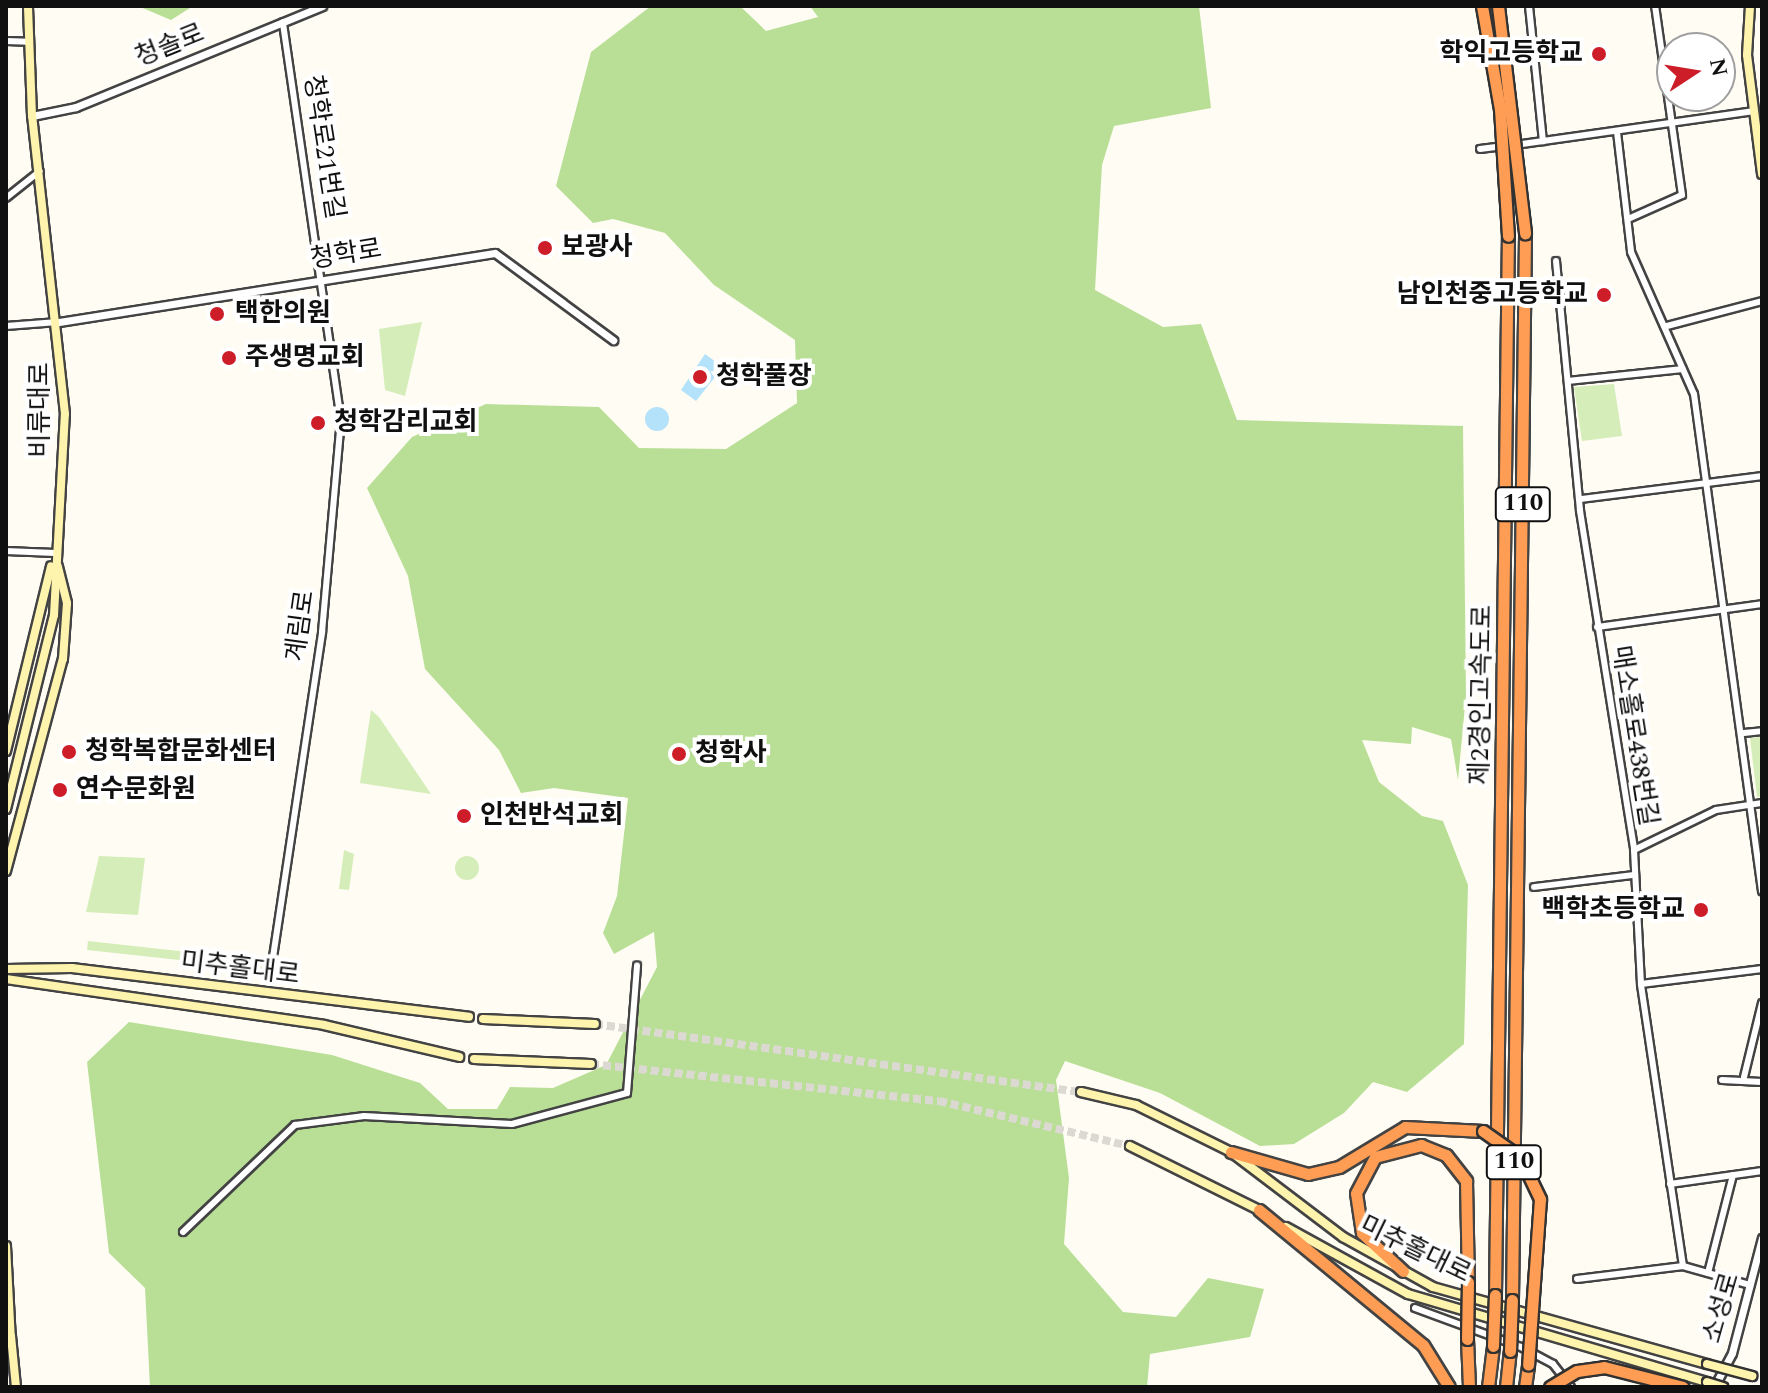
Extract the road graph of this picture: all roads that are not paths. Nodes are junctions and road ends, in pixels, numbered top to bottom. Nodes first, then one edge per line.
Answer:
1 (28, 6) edge
2 (322, 6) edge
3 (1482, 6) edge
4 (1498, 6) edge
5 (1529, 6) edge
6 (1655, 6) edge
7 (1750, 6) edge
8 (283, 22) junction
9 (6, 41) edge
10 (29, 42) junction
11 (1753, 111) junction
12 (32, 116) junction
13 (1672, 125) junction
14 (1617, 132) junction
15 (1543, 141) junction
16 (1480, 149) dead end
17 (40, 171) junction
18 (1762, 174) edge
19 (6, 198) edge
20 (1628, 219) junction
21 (1556, 261) dead end
22 (323, 279) junction
23 (1762, 301) edge
24 (59, 322) junction
25 (6, 326) edge
26 (1667, 326) junction
27 (613, 340) dead end
28 (1682, 369) junction
29 (1568, 381) junction
30 (1762, 476) edge
31 (1707, 483) junction
32 (1581, 499) junction
33 (6, 551) edge
34 (55, 553) junction
35 (1762, 604) edge
36 (1726, 609) junction
37 (1597, 627) junction
38 (1762, 731) edge
39 (1744, 733) junction
40 (8, 739) edge
41 (6, 751) edge
42 (1762, 803) edge
43 (1752, 804) junction
44 (6, 809) edge
45 (14, 846) junction
46 (1634, 850) junction
47 (6, 856) edge
48 (6, 871) edge
49 (1633, 875) junction
50 (1534, 887) dead end
51 (1762, 891) edge
52 (637, 965) dead end
53 (6, 969) edge
54 (1762, 969) edge
55 (270, 977) dead end
56 (6, 979) edge
57 (1641, 984) junction
58 (1762, 1003) edge
59 (469, 1017) dead end
60 (483, 1019) dead end
61 (595, 1024) tunnel mouth
62 (459, 1057) dead end
63 (474, 1059) dead end
64 (591, 1064) tunnel mouth
65 (1744, 1077) junction
66 (1722, 1080) dead end
67 (1762, 1082) edge
68 (1081, 1092) tunnel mouth
69 (1130, 1146) tunnel mouth
70 (1231, 1152) junction
71 (1762, 1171) edge
72 (1733, 1175) junction
73 (1670, 1184) junction
74 (1259, 1210) junction
75 (183, 1232) dead end
76 (1762, 1238) edge
77 (6, 1246) edge
78 (1683, 1266) junction
79 (1403, 1271) junction
80 (1708, 1273) junction
81 (1577, 1279) dead end
82 (1751, 1281) junction
83 (1762, 1282) edge
84 (1415, 1308) dead end
85 (6, 1313) edge
86 (11, 1340) junction
87 (1762, 1379) edge
88 (1710, 1385) edge
89 (16, 1387) edge
90 (1449, 1387) edge
91 (1469, 1387) edge
92 (1488, 1387) edge
93 (1506, 1387) edge
94 (1525, 1387) edge
95 (1550, 1387) edge
96 (1571, 1387) edge
97 (1683, 1387) edge
98 (1723, 1387) edge

1 - 10 main road, 비류대로
2 - 8 street, 청솔로
3 - 92 highway, 제2경인고속도로 / 110, bridge
4 - 93 highway, 제2경인고속도로 / 110, bridge
5 - 15 street
6 - 13 street
7 - 11 main road
8 - 12 street, 청솔로
8 - 22 street, 청학로21번길
9 - 10 street
10 - 12 main road, 비류대로
11 - 13 street
11 - 18 main road
12 - 17 main road, 비류대로
13 - 14 street
13 - 20 street
14 - 15 street
14 - 20 street
15 - 16 street
17 - 19 street
17 - 24 main road, 비류대로
20 - 26 street
21 - 29 street, 매소홀로438번길
22 - 24 street, 청학로
22 - 27 street, 청학로
22 - 55 street, 계림로
23 - 26 street
24 - 25 street
24 - 34 main road, 비류대로
26 - 28 street
28 - 29 street
28 - 31 street
29 - 32 street, 매소홀로438번길
30 - 31 street
31 - 32 street
31 - 36 street
32 - 37 street, 매소홀로438번길
33 - 34 street
34 - 40 main road
34 - 44 main road, 비류대로
34 - 45 main road
35 - 36 street
36 - 37 street
36 - 39 street
37 - 46 street, 매소홀로438번길
38 - 39 street
39 - 43 street
40 - 41 main road
42 - 43 street
43 - 46 street
43 - 51 street
45 - 47 main road
45 - 48 main road
46 - 49 street, 매소홀로438번길
49 - 50 street
49 - 57 street, 매소홀로438번길
52 - 75 street
53 - 59 main road, 미추홀대로
54 - 57 street
56 - 62 main road, 미추홀대로
57 - 73 street, 매소홀로438번길
58 - 65 street
60 - 61 main road
63 - 64 main road
65 - 66 street
65 - 67 street
68 - 70 main road, 미추홀대로
69 - 74 main road, 미추홀대로
70 - 79 main road, 미추홀대로
70 - 94 highway, bridge
71 - 72 street
72 - 73 street
72 - 80 street
73 - 78 street, 매소홀로438번길
74 - 88 main road, 미추홀대로
74 - 90 highway
76 - 82 street, 소성로
77 - 86 main road
78 - 80 street
78 - 81 street
79 - 87 main road, 미추홀대로, bridge
79 - 91 highway, bridge
80 - 82 street
82 - 83 street
82 - 88 street, 소성로
84 - 96 street
85 - 86 main road
86 - 89 main road
88 - 98 main road, 미추홀대로, bridge
95 - 97 highway, bridge

